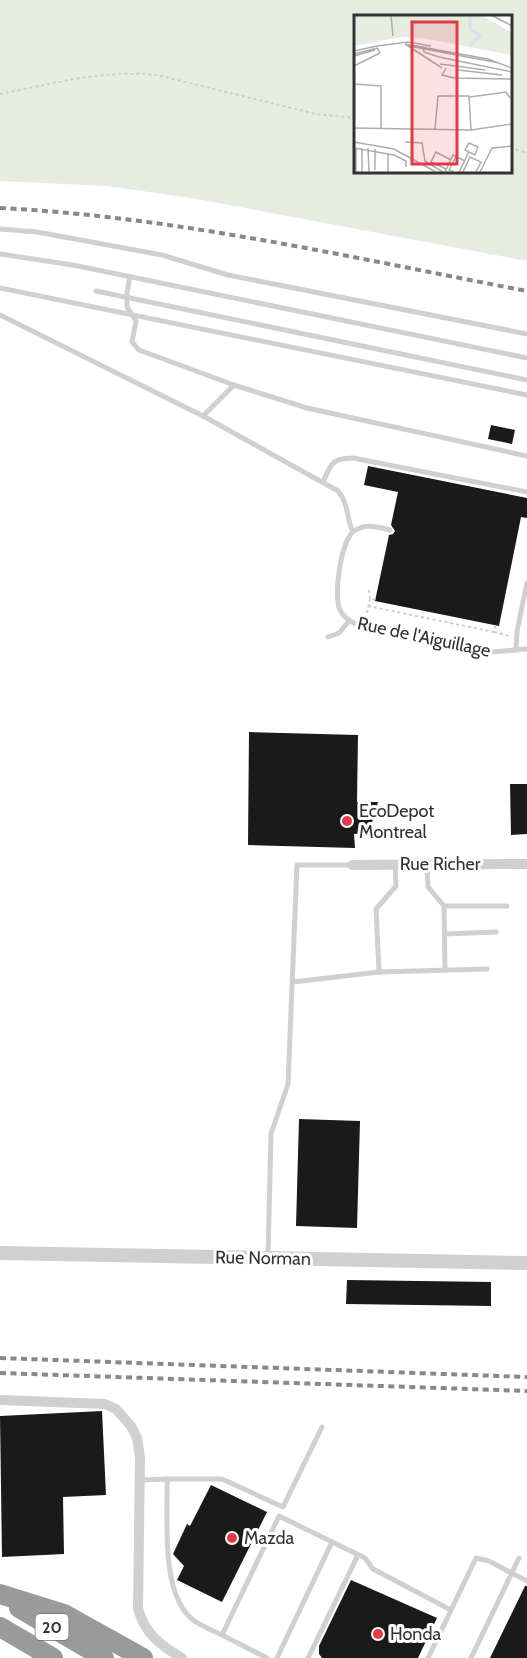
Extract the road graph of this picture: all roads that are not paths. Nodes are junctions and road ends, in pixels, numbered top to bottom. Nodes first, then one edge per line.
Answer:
1 (0, 229) edge
2 (0, 254) edge
3 (130, 276) junction
4 (0, 288) edge
5 (96, 291) dead end
6 (127, 298) junction
7 (132, 314) junction
8 (0, 315) edge
9 (527, 334) edge
10 (527, 358) edge
11 (527, 380) edge
12 (234, 386) junction
13 (527, 395) edge
14 (203, 416) junction
15 (527, 456) edge
16 (323, 482) junction
17 (527, 492) edge
18 (390, 530) dead end
19 (353, 532) junction
20 (527, 584) edge
21 (349, 621) junction
22 (328, 637) dead end
23 (527, 649) edge
24 (516, 650) junction
25 (395, 864) junction
26 (427, 864) junction
27 (527, 864) edge
28 (352, 865) joint
29 (444, 906) junction
30 (507, 906) dead end
31 (496, 932) dead end
32 (445, 934) junction
33 (446, 969) junction
34 (487, 969) dead end
35 (379, 972) junction
36 (293, 982) junction
37 (0, 1253) edge
38 (268, 1258) junction
39 (527, 1263) edge
40 (0, 1400) edge
41 (322, 1427) dead end
42 (167, 1479) junction
43 (140, 1480) junction
44 (283, 1507) junction
45 (279, 1516) junction
46 (332, 1542) junction
47 (358, 1555) junction
48 (519, 1558) dead end
49 (512, 1573) junction
50 (527, 1581) edge
51 (0, 1595) edge
52 (452, 1610) junction
53 (0, 1627) edge
54 (222, 1635) junction
55 (52, 1657) edge
56 (104, 1658) edge
57 (143, 1658) edge
58 (182, 1658) edge
59 (267, 1658) edge
60 (277, 1658) edge
61 (308, 1658) edge
62 (429, 1658) edge
63 (471, 1658) edge

1 - 9 lane
2 - 3 lane
3 - 6 lane
3 - 10 lane
4 - 7 lane
5 - 6 lane
6 - 7 lane
6 - 11 lane
7 - 12 lane
7 - 13 lane
8 - 14 lane
12 - 14 lane
12 - 15 lane
14 - 16 lane
16 - 17 lane
16 - 19 lane
18 - 19 lane
19 - 21 lane, Rue de l'Aiguillage
20 - 24 lane
21 - 22 lane
21 - 24 lane, Rue de l'Aiguillage
23 - 24 lane, Rue de l'Aiguillage
25 - 26 street, Rue Richer
25 - 28 street, Rue Richer
25 - 35 lane
26 - 27 street, Rue Richer
26 - 29 lane
28 - 36 lane
29 - 30 lane
29 - 32 lane
31 - 32 lane
32 - 33 lane
33 - 34 lane
33 - 35 lane
35 - 36 lane
36 - 38 lane
37 - 38 street, Rue Norman
38 - 39 street, Rue Norman
40 - 43 street
41 - 44 lane
42 - 43 lane
42 - 44 lane
42 - 54 lane
43 - 58 street
44 - 45 lane
45 - 46 lane
45 - 54 lane
46 - 47 lane
46 - 60 lane
47 - 52 lane
47 - 61 lane
48 - 49 lane
49 - 50 lane
49 - 52 lane
49 - 63 lane
51 - 56 highway, 20
51 - 57 highway
52 - 62 lane
53 - 55 highway, 20
54 - 59 lane

